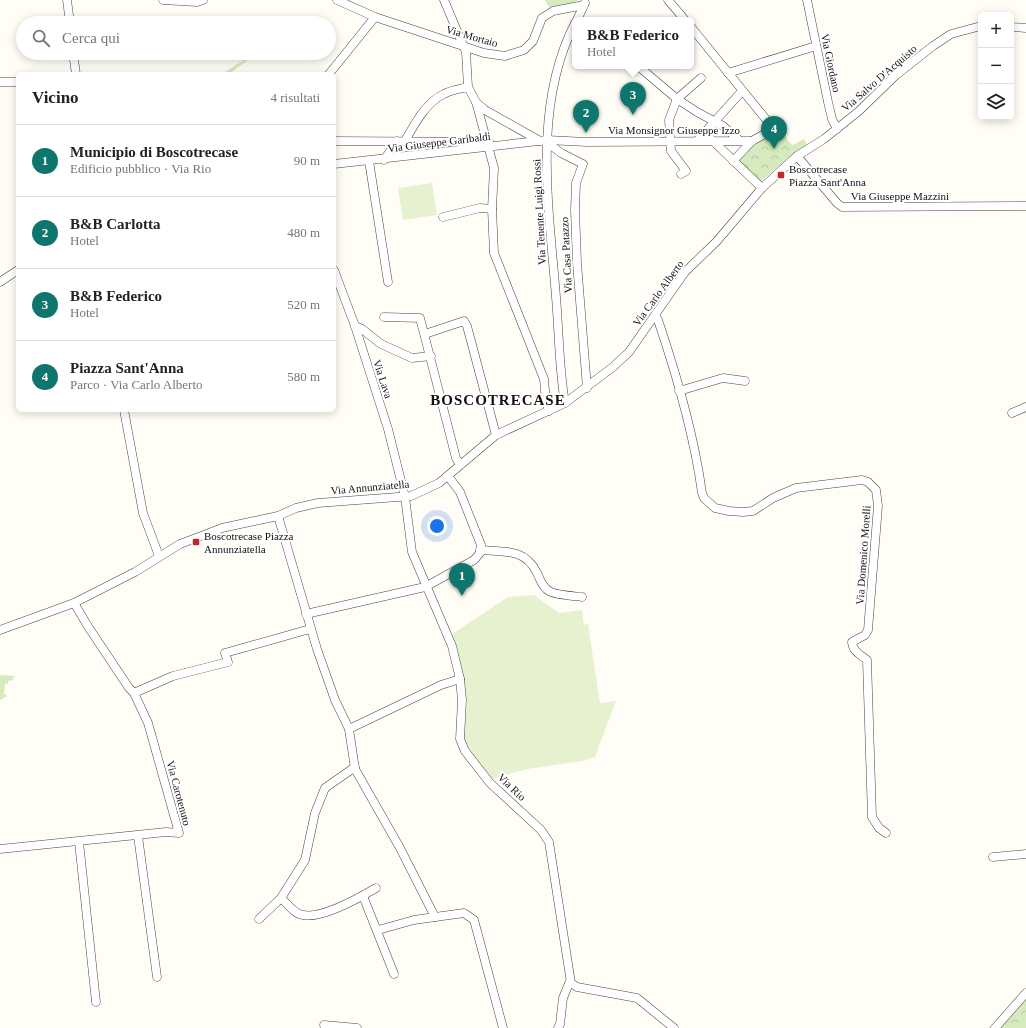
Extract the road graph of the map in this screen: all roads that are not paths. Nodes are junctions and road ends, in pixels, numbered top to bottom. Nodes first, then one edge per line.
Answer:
1 (67, 0) edge
2 (163, 0) edge
3 (203, 0) edge
4 (337, 0) edge
5 (444, 0) edge
6 (668, 0) edge
7 (807, 0) edge
8 (585, 2) edge
9 (69, 16) edge
10 (375, 17) junction
11 (580, 17) edge
12 (682, 17) edge
13 (978, 27) edge
14 (1014, 27) edge
15 (1026, 30) edge
16 (694, 31) edge
17 (572, 36) edge
18 (463, 45) junction
19 (816, 46) junction
20 (74, 60) edge
21 (642, 69) edge
22 (76, 72) edge
23 (331, 72) edge
24 (728, 73) junction
25 (701, 78) dead end
26 (0, 82) edge
27 (16, 82) edge
28 (468, 87) junction
29 (742, 91) junction
30 (677, 99) junction
31 (476, 102) junction
32 (715, 122) junction
33 (837, 129) junction
34 (698, 140) junction
35 (712, 140) junction
36 (739, 140) junction
37 (336, 141) edge
38 (401, 141) junction
39 (545, 141) junction
40 (670, 141) junction
41 (752, 141) junction
42 (488, 144) junction
43 (797, 156) junction
44 (384, 160) junction
45 (369, 161) junction
46 (733, 161) junction
47 (336, 164) edge
48 (681, 174) dead end
49 (762, 188) junction
50 (1026, 206) edge
51 (492, 209) junction
52 (443, 217) dead end
53 (16, 271) edge
54 (336, 275) edge
55 (0, 282) edge
56 (388, 282) dead end
57 (655, 316) junction
58 (384, 317) dead end
59 (355, 326) junction
60 (425, 334) junction
61 (431, 356) junction
62 (745, 381) dead end
63 (587, 388) junction
64 (680, 391) junction
65 (566, 403) junction
66 (1026, 407) edge
67 (549, 411) junction
68 (124, 412) edge
69 (1012, 413) dead end
70 (496, 435) junction
71 (460, 465) junction
72 (448, 476) junction
73 (405, 497) junction
74 (278, 516) junction
75 (480, 550) junction
76 (159, 556) junction
77 (425, 587) junction
78 (582, 597) dead end
79 (74, 603) junction
80 (306, 614) junction
81 (0, 630) edge
82 (310, 630) junction
83 (460, 679) junction
84 (134, 693) junction
85 (349, 729) junction
86 (355, 767) junction
87 (886, 833) dead end
88 (138, 836) junction
89 (79, 842) junction
90 (0, 849) edge
91 (1026, 854) edge
92 (993, 857) dead end
93 (376, 888) dead end
94 (363, 896) junction
95 (281, 898) junction
96 (435, 917) junction
97 (259, 919) dead end
98 (378, 930) junction
99 (394, 974) dead end
100 (157, 977) dead end
101 (570, 981) junction
102 (1026, 993) edge
103 (96, 1002) dead end
104 (324, 1025) dead end
105 (357, 1028) edge
106 (503, 1028) edge
107 (558, 1028) edge
108 (674, 1028) edge
109 (995, 1028) edge

1 - 9 street
2 - 3 street
4 - 10 street, Via Mortaio
5 - 18 street
6 - 12 street
7 - 19 street, Via Giordano
8 - 11 street, Via Tenente Luigi Rossi
8 - 18 street, Via Mortaio
10 - 18 street, Via Mortaio
10 - 23 street
13 - 33 street, Via Salvo D'Acquisto
14 - 15 street
16 - 24 street
17 - 39 street, Via Tenente Luigi Rossi
18 - 28 street
19 - 24 street
19 - 33 street, Via Giordano
20 - 22 street
21 - 30 street
24 - 29 street
25 - 30 street
26 - 27 street
28 - 31 street
28 - 38 street
29 - 32 street
29 - 41 street
30 - 32 street
30 - 40 street
31 - 39 street
31 - 42 street
32 - 34 street
32 - 36 street
33 - 43 street, Via Salvo D'Acquisto
34 - 35 street, Via Monsignor Giuseppe Izzo
34 - 40 street, Via Monsignor Giuseppe Izzo
35 - 36 street, Via Monsignor Giuseppe Izzo
35 - 46 street
36 - 41 street, Via Monsignor Giuseppe Izzo
37 - 38 street
38 - 42 street
38 - 44 street
39 - 40 street, Via Monsignor Giuseppe Izzo
39 - 42 street
39 - 63 street, Via Casa Patazzo
39 - 65 street, Via Tenente Luigi Rossi
40 - 48 street
41 - 46 street
42 - 44 street, Via Giuseppe Garibaldi
42 - 51 street
43 - 49 street, Via Carlo Alberto
43 - 50 street, Via Giuseppe Mazzini
44 - 45 street, Via Giuseppe Garibaldi
45 - 47 street, Via Giuseppe Garibaldi
45 - 56 street
46 - 49 street
49 - 57 street, Via Carlo Alberto
51 - 52 street
51 - 67 street
53 - 55 street
54 - 59 street, Via Lava
57 - 63 street, Via Carlo Alberto
57 - 64 street, Via Domenico Morelli
58 - 60 street
59 - 61 street
59 - 73 street, Via Lava
60 - 61 street
60 - 70 street
61 - 71 street
62 - 64 street
63 - 65 street, Via Carlo Alberto
64 - 87 street, Via Domenico Morelli
65 - 67 street, Via Annunziatella
66 - 69 street
67 - 70 street, Via Annunziatella
68 - 76 street
70 - 71 street, Via Annunziatella
71 - 72 street, Via Annunziatella
72 - 73 street, Via Annunziatella
72 - 75 street
73 - 74 street, Via Annunziatella
73 - 77 street, Via Rio
74 - 76 street, Via Annunziatella
74 - 80 street
75 - 77 street
75 - 78 street
76 - 79 street, Via Annunziatella
77 - 80 street
77 - 83 street, Via Rio
79 - 81 street, Via Annunziatella
79 - 84 street, Via Carotenuto
80 - 82 street
82 - 84 street
82 - 85 street
83 - 85 street
83 - 101 street, Via Rio
84 - 88 street, Via Carotenuto
85 - 86 street
86 - 95 street
86 - 96 street
88 - 89 street, Via Carotenuto
88 - 100 street
89 - 90 street, Via Carotenuto
89 - 103 street
91 - 92 street
93 - 94 street
94 - 95 street
94 - 98 street
95 - 97 street
96 - 98 street
96 - 106 street
98 - 99 street
101 - 107 street
101 - 108 street
102 - 109 street
104 - 105 street

